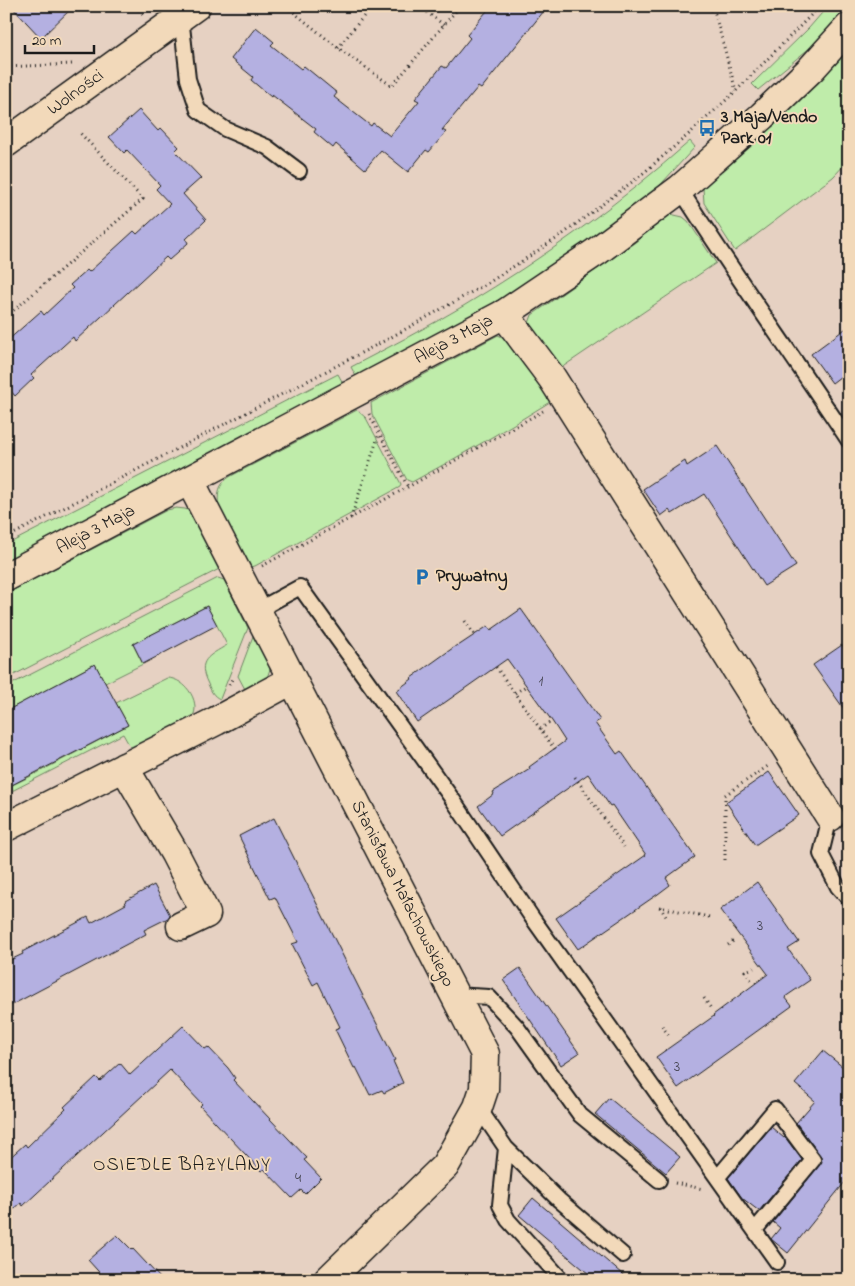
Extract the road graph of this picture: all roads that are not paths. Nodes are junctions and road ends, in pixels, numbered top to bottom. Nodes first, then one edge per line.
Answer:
1 (191, 9) edge
2 (849, 27) edge
3 (6, 143) edge
4 (299, 171) dead end
5 (680, 189) junction
6 (504, 314) junction
7 (849, 440) edge
8 (190, 481) junction
9 (6, 577) edge
10 (256, 610) junction
11 (292, 680) junction
12 (124, 767) junction
13 (830, 817) joint
14 (6, 827) edge
15 (849, 899) edge
16 (181, 926) dead end
17 (454, 995) junction
18 (478, 1106) junction
19 (506, 1148) junction
20 (718, 1177) junction
21 (660, 1180) road end
22 (755, 1230) junction
23 (623, 1255) dead end
24 (777, 1262) dead end
25 (328, 1280) edge
26 (562, 1280) edge

1 - 3 street, Wolności
1 - 4 lane
2 - 5 street, Aleja 3 Maja
5 - 6 street, Aleja 3 Maja
5 - 7 lane
6 - 8 street, Aleja 3 Maja
6 - 13 street
8 - 9 street, Aleja 3 Maja
8 - 10 street, Stanisława Małachowskiego
10 - 11 street, Stanisława Małachowskiego
10 - 20 lane
11 - 12 street
11 - 17 street, Stanisława Małachowskiego
12 - 14 street
12 - 16 street
13 - 15 lane
17 - 18 street, Stanisława Małachowskiego
17 - 21 lane
18 - 19 lane
18 - 25 street, Stanisława Małachowskiego
19 - 23 lane
19 - 26 lane
20 - 22 lane
20 - 22 lane
22 - 24 lane

